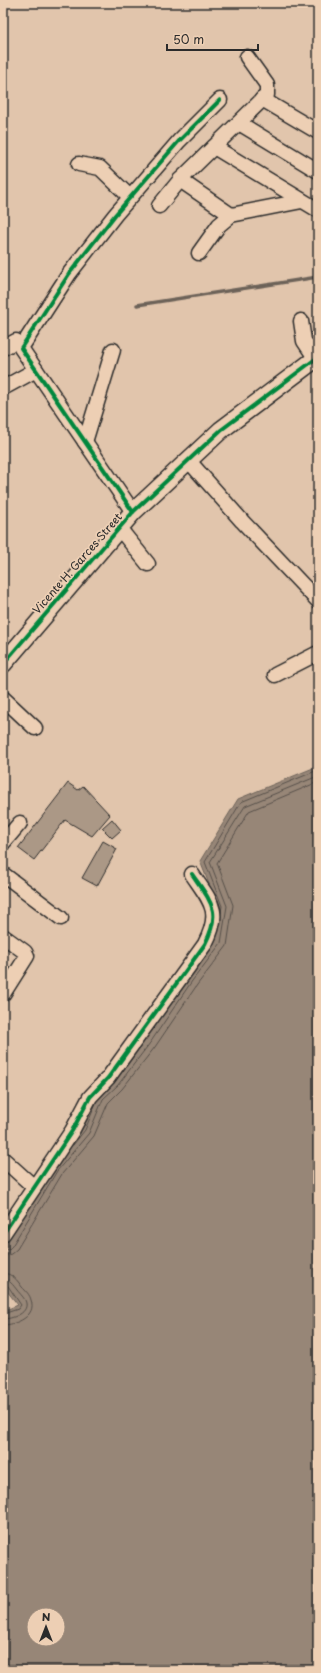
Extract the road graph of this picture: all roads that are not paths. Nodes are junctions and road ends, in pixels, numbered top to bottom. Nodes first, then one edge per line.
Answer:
1 (247, 57) dead end
2 (262, 99) junction
3 (220, 100) dead end
4 (239, 123) junction
5 (318, 132) edge
6 (214, 147) junction
7 (78, 164) dead end
8 (318, 171) edge
9 (180, 180) junction
10 (130, 197) junction
11 (302, 201) junction
12 (159, 206) dead end
13 (318, 210) edge
14 (231, 214) junction
15 (199, 253) dead end
16 (301, 321) dead end
17 (16, 341) dead end
18 (3, 348) edge
19 (113, 350) dead end
20 (317, 358) edge
21 (36, 370) junction
22 (3, 388) edge
23 (85, 442) junction
24 (188, 460) junction
25 (133, 512) junction
26 (119, 528) junction
27 (148, 564) dead end
28 (318, 601) edge
29 (318, 653) edge
30 (3, 664) edge
31 (275, 675) dead end
32 (3, 698) edge
33 (35, 728) dead end
34 (20, 823) dead end
35 (3, 843) edge
36 (3, 874) edge
37 (192, 874) dead end
38 (61, 918) dead end
39 (3, 936) edge
40 (3, 994) edge
41 (3, 1159) edge
42 (34, 1187) junction
43 (3, 1234) edge

1 - 2 street
2 - 4 street
2 - 5 street
3 - 10 street
4 - 6 street
4 - 8 street
6 - 9 street
6 - 11 street
7 - 10 street
9 - 12 street
9 - 14 street
10 - 21 street
11 - 13 street
11 - 14 street
14 - 15 street
16 - 20 street
17 - 18 street
19 - 23 street
20 - 24 street, Vicente H. Garces Street
21 - 22 street
21 - 23 street
23 - 25 street
24 - 25 street, Vicente H. Garces Street
24 - 28 street
25 - 26 street, Vicente H. Garces Street
26 - 27 street
26 - 30 street, Vicente H. Garces Street
29 - 31 street
32 - 33 street
34 - 35 street
36 - 38 street
37 - 42 street
39 - 40 street
41 - 42 street
42 - 43 street

